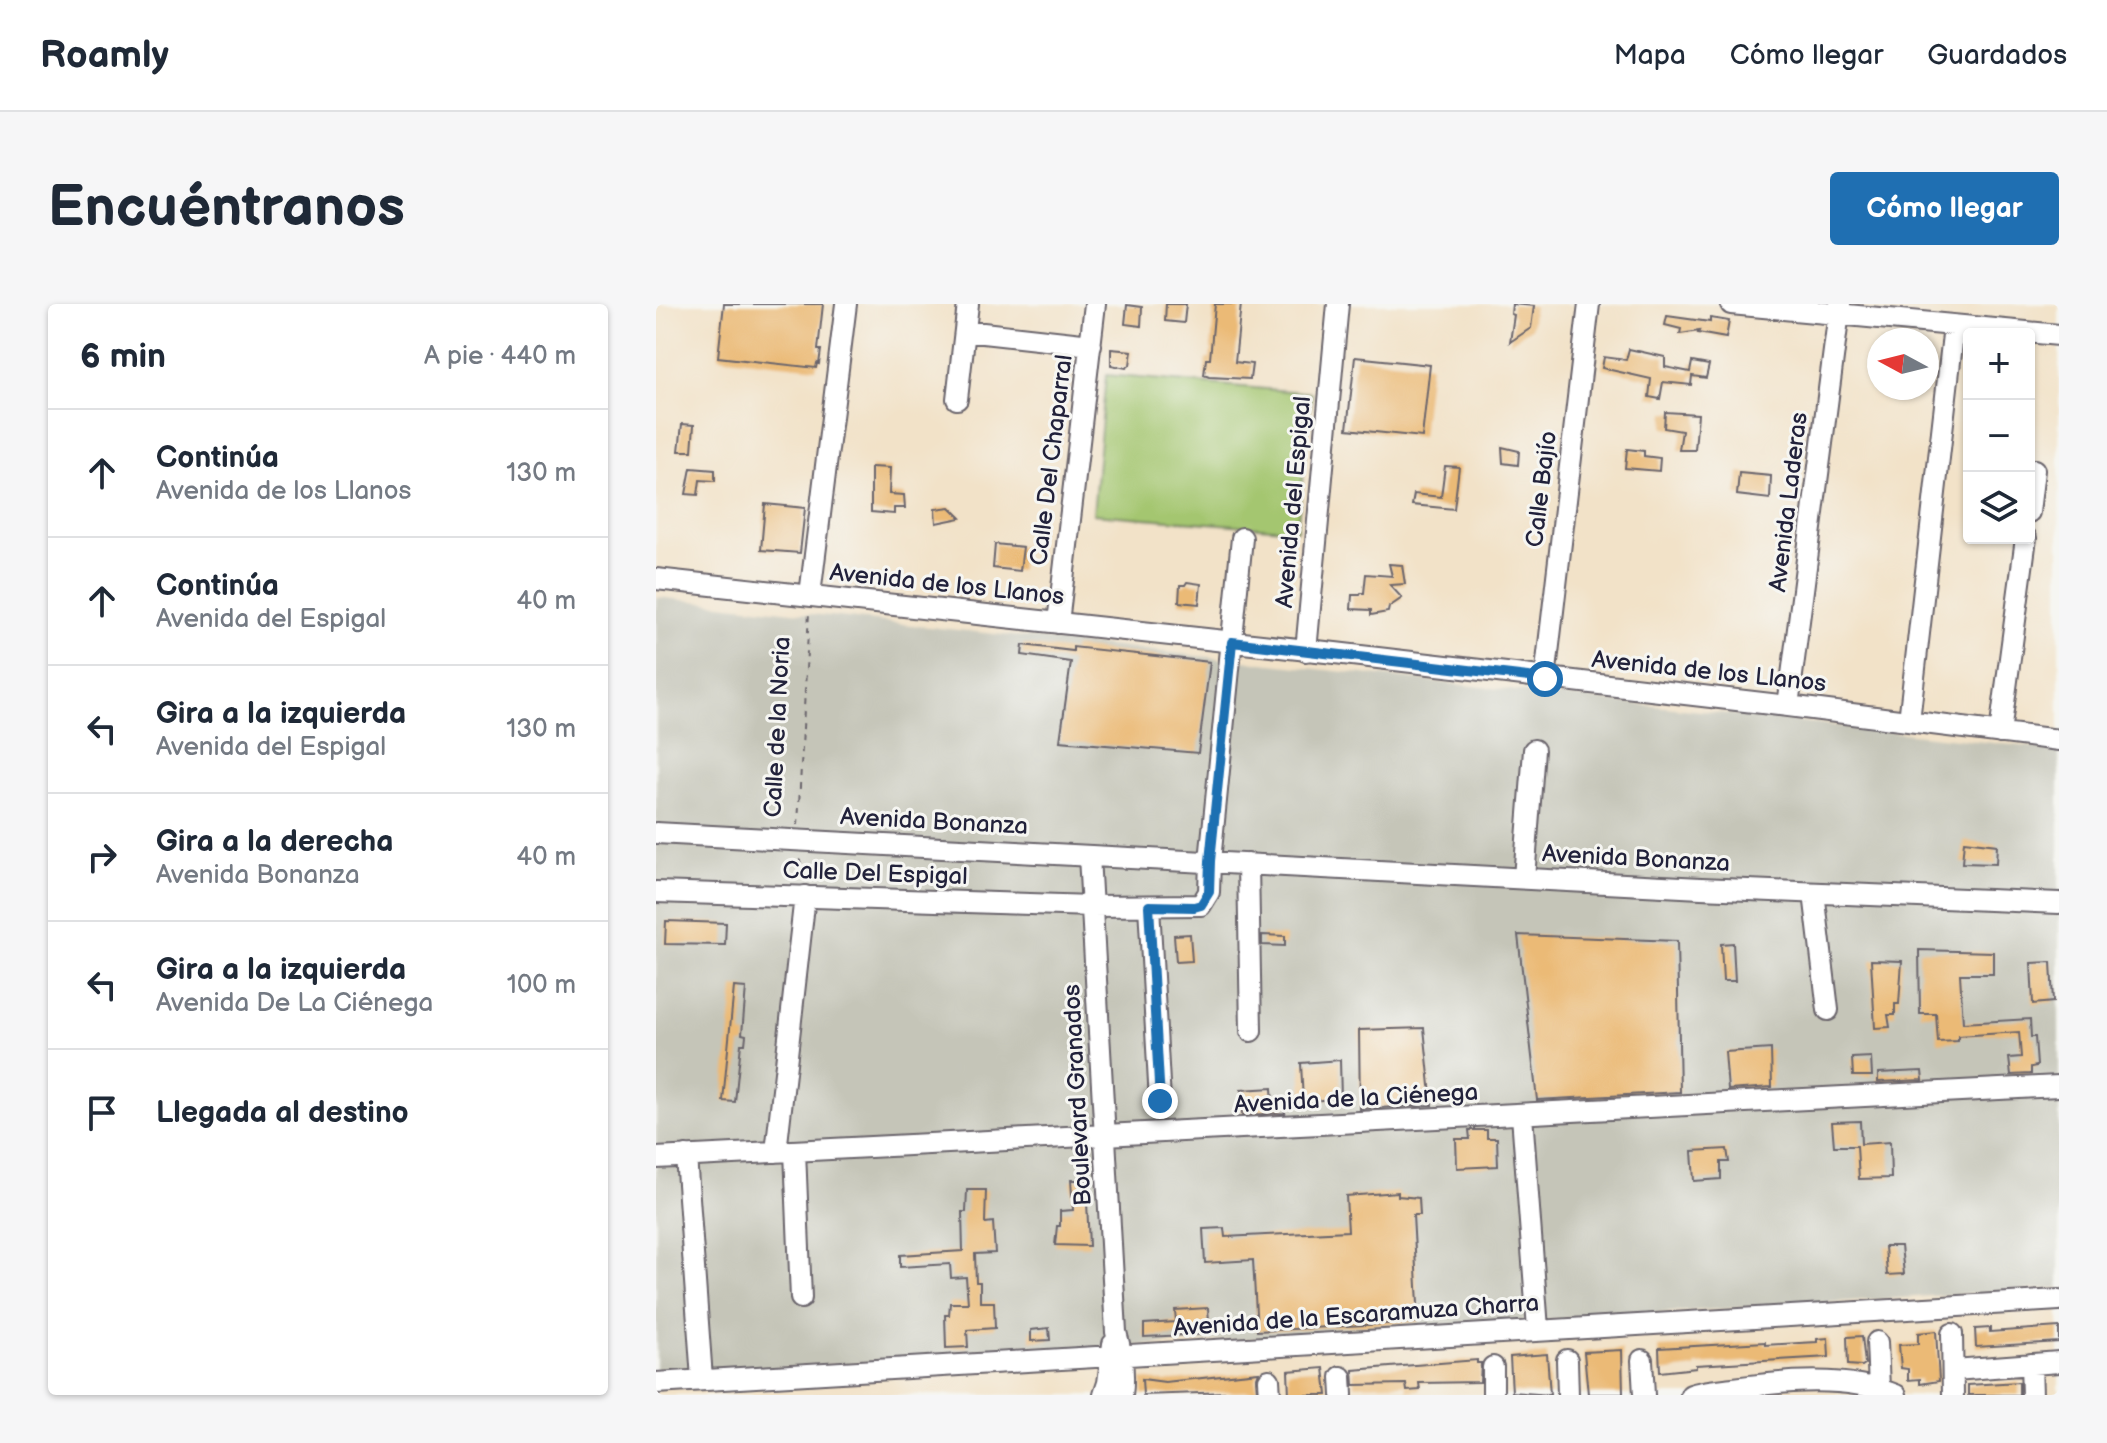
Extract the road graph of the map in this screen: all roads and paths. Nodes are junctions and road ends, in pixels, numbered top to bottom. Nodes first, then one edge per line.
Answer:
1 (846, 304) edge
2 (968, 304) edge
3 (1095, 304) edge
4 (1338, 304) edge
5 (1589, 304) edge
6 (1731, 304) edge
7 (1839, 310) edge
8 (1954, 326) junction
9 (965, 331) junction
10 (2059, 335) edge
11 (1091, 345) junction
12 (957, 399) dead end
13 (1242, 538) dead end
14 (2025, 544) edge
15 (656, 579) edge
16 (810, 595) junction
17 (1058, 623) junction
18 (1232, 642) junction
19 (1306, 651) junction
20 (1545, 679) junction
21 (1788, 706) junction
22 (1909, 721) junction
23 (2000, 733) junction
24 (2059, 740) edge
25 (1534, 750) dead end
26 (656, 833) edge
27 (797, 839) junction
28 (1089, 856) junction
29 (1210, 861) junction
30 (1248, 864) junction
31 (1524, 878) junction
32 (656, 892) edge
33 (1814, 893) junction
34 (805, 896) junction
35 (2059, 903) edge
36 (1092, 906) junction
37 (1149, 906) junction
38 (1828, 1010) dead end
39 (1251, 1031) dead end
40 (2059, 1086) edge
41 (1160, 1101) dead end
42 (1522, 1115) junction
43 (1105, 1137) junction
44 (786, 1152) junction
45 (686, 1156) junction
46 (656, 1158) edge
47 (801, 1298) dead end
48 (2059, 1300) edge
49 (1538, 1329) junction
50 (1952, 1334) dead end
51 (1877, 1342) dead end
52 (1116, 1356) junction
53 (1567, 1360) dead end
54 (1642, 1360) dead end
55 (2059, 1362) edge
56 (2031, 1364) junction
57 (1493, 1367) dead end
58 (1954, 1370) junction
59 (702, 1379) junction
60 (656, 1383) edge
61 (1770, 1389) edge
62 (1845, 1389) edge
63 (1888, 1392) edge
64 (1695, 1394) edge
65 (1104, 1395) edge
66 (1122, 1395) edge
67 (1493, 1395) edge
68 (1568, 1395) edge
69 (1644, 1395) edge
70 (1953, 1395) edge
71 (2032, 1395) edge

1 - 16 street
2 - 9 street
3 - 11 street, Calle Del Chaparral
4 - 19 street, Avenida del Espigal
5 - 20 street, Calle Bajío
6 - 7 street
7 - 8 street
7 - 21 street, Avenida Laderas
8 - 10 street
8 - 22 street
9 - 11 street
9 - 12 street
11 - 17 street, Calle Del Chaparral
13 - 18 street
14 - 23 street
15 - 16 street, Avenida de los Llanos
16 - 17 street, Avenida de los Llanos
16 - 27 path, Calle de la Noria
17 - 18 street, Avenida de los Llanos
18 - 19 street
18 - 29 street
19 - 20 street, Avenida de los Llanos
20 - 21 street, Avenida de los Llanos
21 - 22 street, Avenida de los Llanos
22 - 23 street, Avenida de los Llanos
23 - 24 street, Avenida de los Llanos
25 - 31 street
26 - 27 street, Avenida Bonanza
27 - 28 street, Avenida Bonanza
27 - 34 path, Calle de la Noria
28 - 29 street, Avenida Bonanza
28 - 36 street, Boulevard Granados
29 - 30 street, Avenida Bonanza
29 - 37 street
30 - 31 street, Avenida Bonanza
30 - 39 street
31 - 33 street, Avenida Bonanza
32 - 34 street, Calle Del Espigal
33 - 35 street, Avenida Bonanza
33 - 38 street
34 - 36 street, Calle Del Espigal
34 - 44 street
36 - 37 street
36 - 43 street, Boulevard Granados
37 - 41 street
40 - 42 street, Avenida de la Ciénega
42 - 43 street, Avenida de la Ciénega
42 - 49 street
43 - 44 street, Avenida de la Ciénega
43 - 52 street, Boulevard Granados
44 - 45 street, Avenida de la Ciénega
44 - 47 street
45 - 46 street, Avenida de la Ciénega
45 - 59 street
48 - 49 street, Avenida de la Escaramuza Charra
49 - 52 street, Avenida de la Escaramuza Charra
50 - 58 street
51 - 63 street
52 - 59 street, Avenida de la Escaramuza Charra
52 - 65 street, Boulevard Granados
52 - 66 street, Boulevard Granados
53 - 68 street
54 - 69 street
55 - 56 street
56 - 58 street
56 - 71 street
57 - 67 street
58 - 70 street
59 - 60 street, Avenida de la Escaramuza Charra
61 - 62 street
61 - 64 street
62 - 63 street

